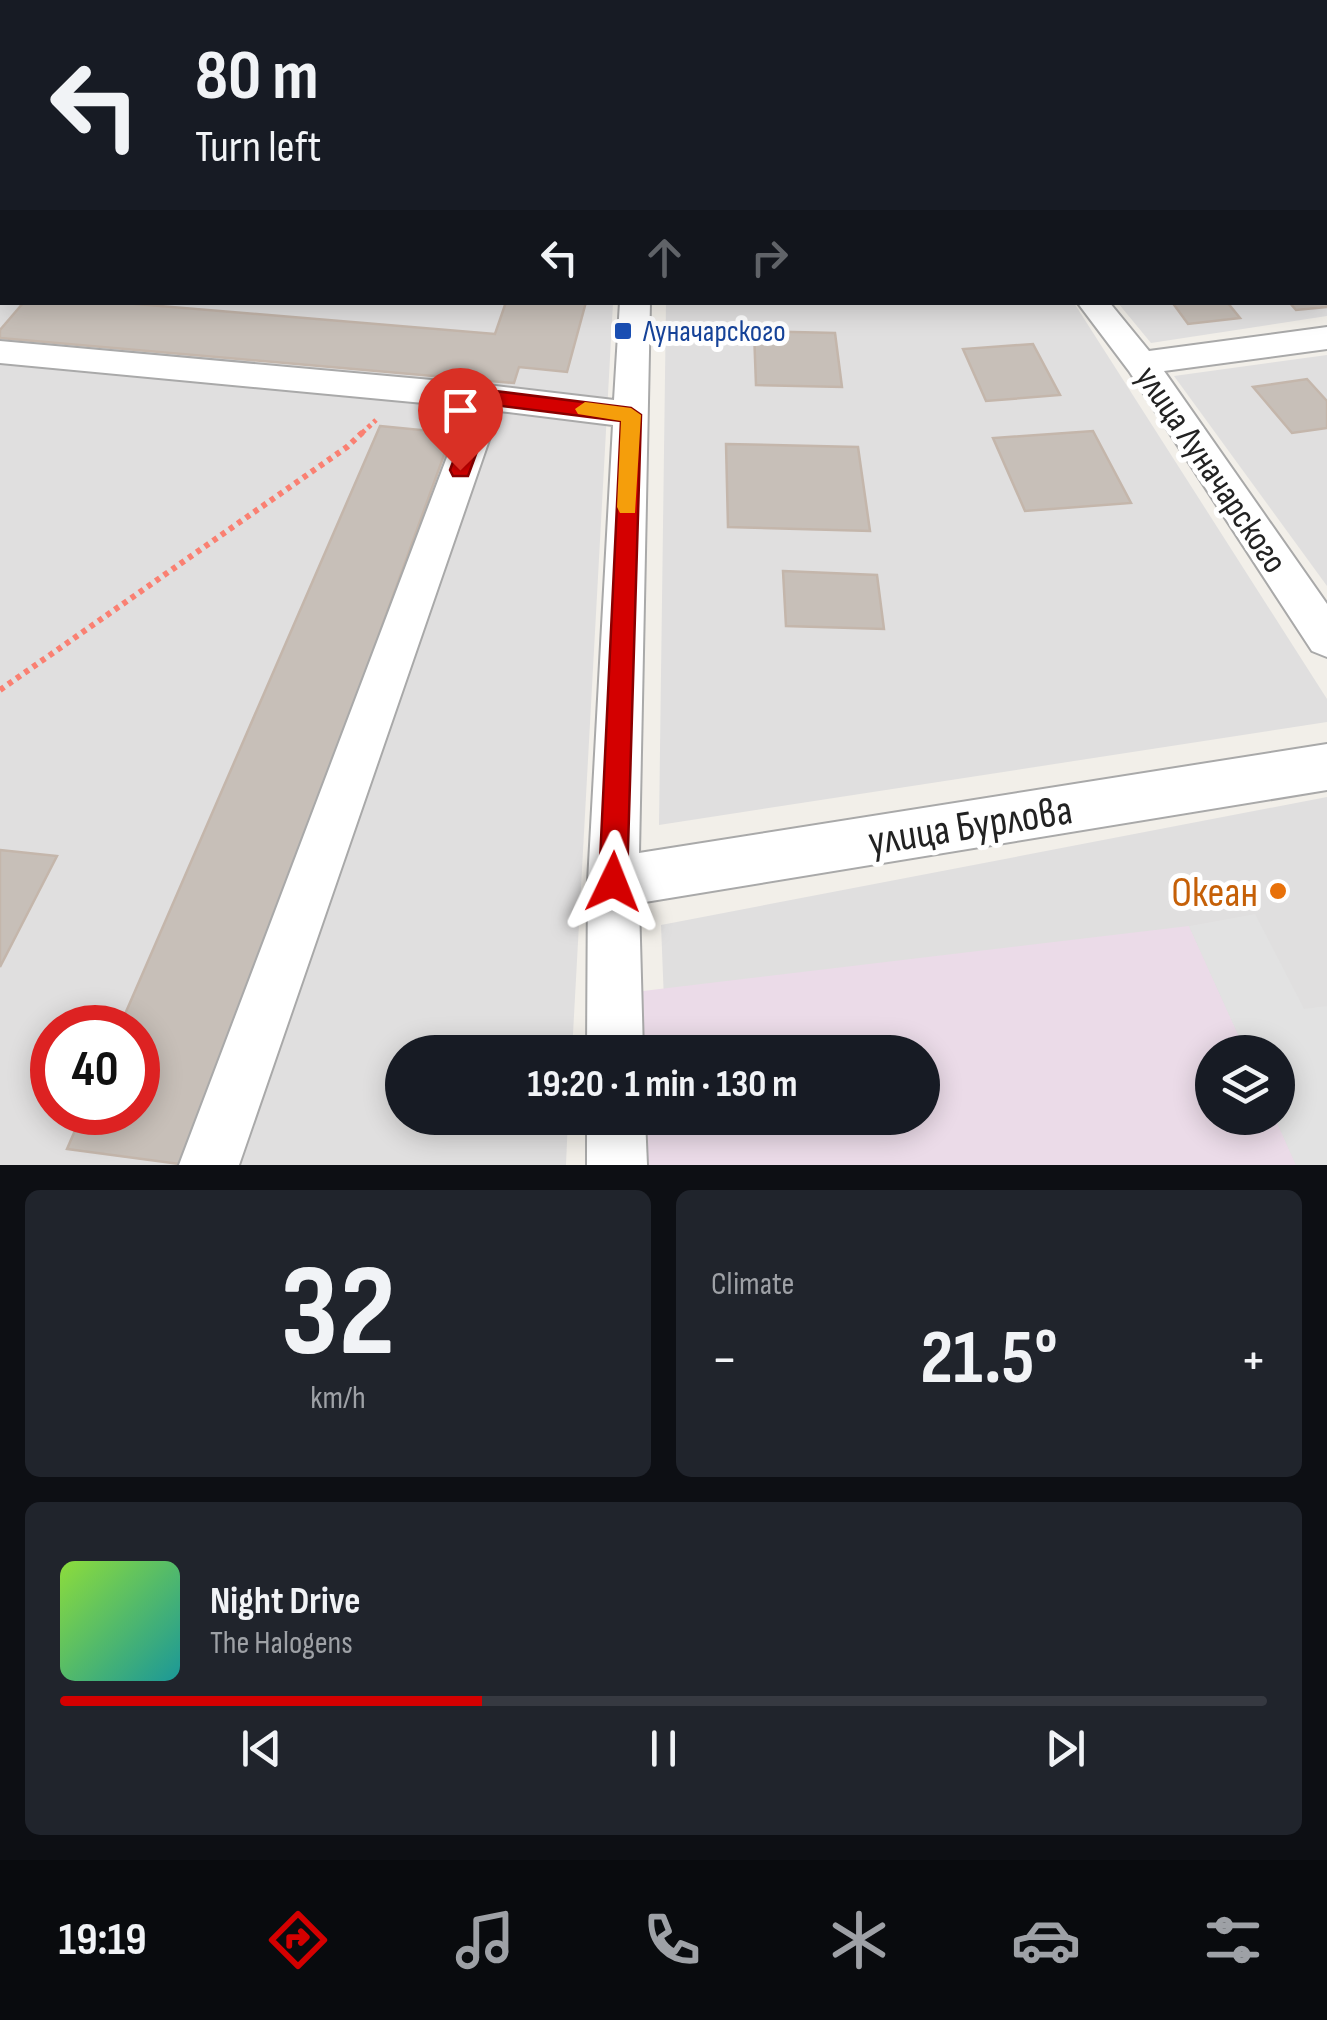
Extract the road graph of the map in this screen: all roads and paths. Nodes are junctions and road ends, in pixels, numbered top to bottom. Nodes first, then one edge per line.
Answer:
1 (635, 305) edge
2 (1094, 305) edge
3 (1327, 338) edge
4 (0, 352) edge
5 (1140, 363) junction
6 (408, 390) junction
7 (487, 397) junction
8 (631, 415) junction
9 (1327, 638) edge
10 (0, 690) edge
11 (1327, 767) edge
12 (613, 882) junction
13 (615, 1035) edge
14 (616, 1135) edge
15 (209, 1165) edge
16 (617, 1165) edge

1 - 8 street
2 - 5 street, улица Луначарского
3 - 5 street
4 - 6 street
5 - 9 street, улица Луначарского
6 - 7 street
6 - 10 path
7 - 8 street
7 - 15 street
8 - 12 street
11 - 12 street, улица Бурлова
12 - 13 street
14 - 16 street

